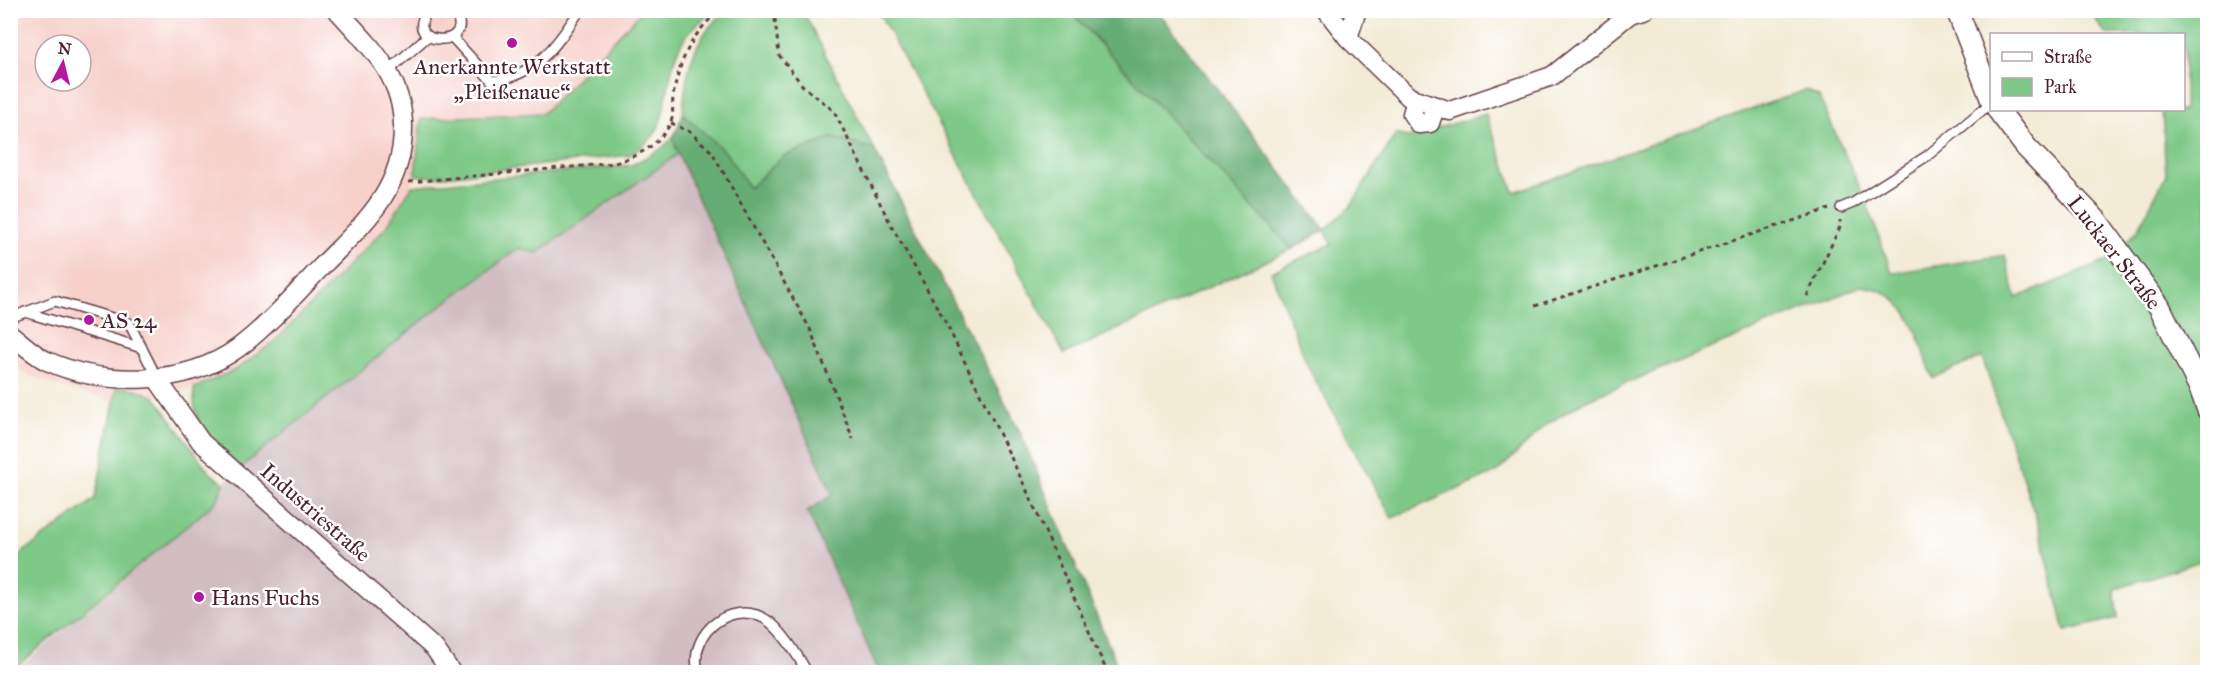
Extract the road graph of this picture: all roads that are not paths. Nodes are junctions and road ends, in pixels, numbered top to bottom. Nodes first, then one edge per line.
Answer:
1 (337, 10) edge
2 (428, 10) edge
3 (453, 10) edge
4 (580, 10) edge
5 (1326, 10) edge
6 (1357, 10) edge
7 (1957, 10) edge
8 (1634, 12) edge
9 (428, 36) junction
10 (452, 37) junction
11 (1348, 38) junction
12 (388, 71) junction
13 (1990, 96) edge
14 (1990, 103) edge
15 (1999, 111) edge
16 (1841, 208) road end
17 (25, 312) junction
18 (10, 318) edge
19 (10, 334) edge
20 (142, 348) junction
21 (157, 379) junction
22 (2208, 410) edge
23 (451, 672) edge
24 (698, 672) edge
25 (807, 672) edge

1 - 12 street
2 - 9 lane
3 - 10 lane
4 - 10 lane
5 - 11 street
6 - 11 street
7 - 13 street
8 - 11 street
9 - 10 lane
9 - 12 lane
12 - 21 street
14 - 16 lane
15 - 22 street, Luckaer Straße
17 - 18 lane
17 - 20 lane
17 - 20 lane
19 - 21 street
20 - 21 lane
21 - 23 street, Industriestraße
24 - 25 lane

